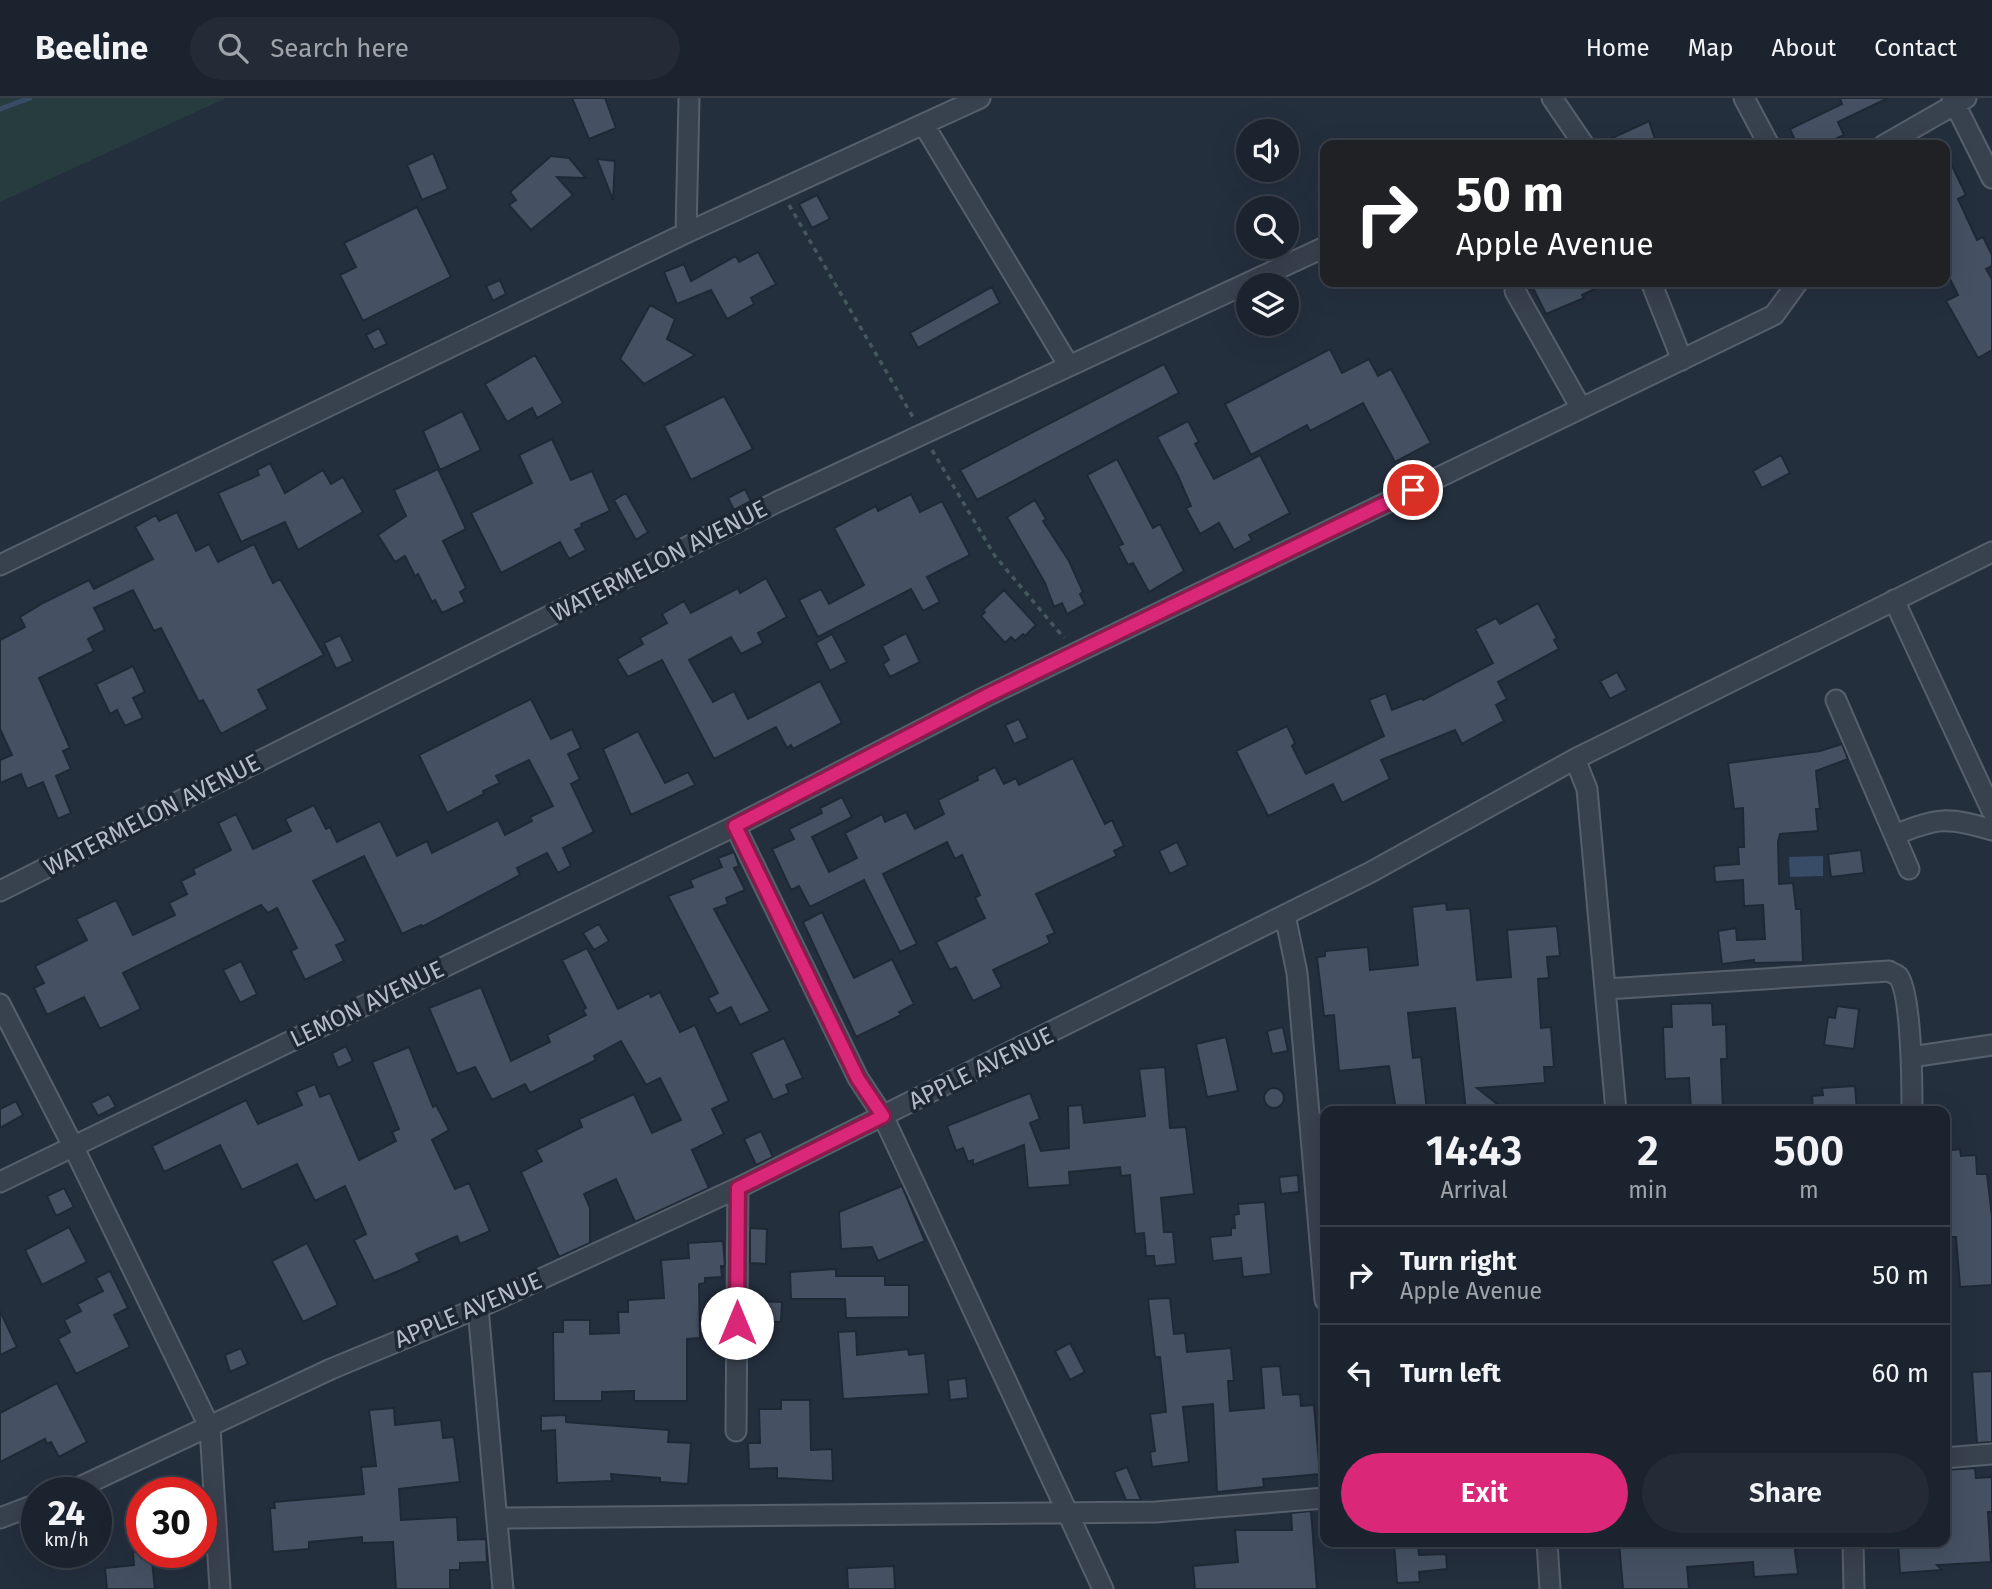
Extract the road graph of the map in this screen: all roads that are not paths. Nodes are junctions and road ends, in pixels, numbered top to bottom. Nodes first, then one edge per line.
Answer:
1 (689, 98) edge
2 (980, 98) edge
3 (1552, 98) edge
4 (1744, 98) edge
5 (1957, 100) edge
6 (924, 125) junction
7 (1581, 140) edge
8 (1766, 140) edge
9 (1892, 140) edge
10 (1992, 178) edge
11 (686, 233) junction
12 (1320, 249) edge
13 (1653, 287) edge
14 (1794, 287) edge
15 (1515, 290) dead end
16 (1682, 360) junction
17 (1069, 366) junction
18 (1581, 408) junction
19 (1992, 552) edge
20 (0, 565) edge
21 (1894, 600) junction
22 (1836, 700) dead end
23 (1575, 760) junction
24 (1992, 811) edge
25 (735, 826) junction
26 (1992, 830) edge
27 (1895, 835) junction
28 (1909, 869) dead end
29 (0, 891) edge
30 (1285, 915) junction
31 (1606, 989) junction
32 (0, 1004) edge
33 (1992, 1045) edge
34 (1911, 1058) junction
35 (1616, 1106) edge
36 (1912, 1106) edge
37 (883, 1116) junction
38 (73, 1146) junction
39 (0, 1182) edge
40 (738, 1188) junction
41 (1320, 1242) edge
42 (478, 1308) junction
43 (210, 1428) junction
44 (736, 1431) dead end
45 (1992, 1454) edge
46 (1950, 1458) edge
47 (102, 1477) edge
48 (1320, 1498) edge
49 (21, 1510) edge
50 (1067, 1511) junction
51 (0, 1518) edge
52 (497, 1518) junction
53 (1547, 1547) edge
54 (1853, 1547) edge
55 (220, 1589) edge
56 (503, 1589) edge
57 (1103, 1589) edge
58 (1550, 1589) edge
59 (1854, 1589) edge

1 - 11 street
2 - 6 street
3 - 7 street
4 - 8 street
5 - 9 street
5 - 10 street
6 - 11 street
6 - 17 street
11 - 20 street
12 - 17 street, WATERMELON AVENUE
13 - 16 street
14 - 16 street, LEMON AVENUE
15 - 18 street
16 - 18 street, LEMON AVENUE
17 - 29 street, WATERMELON AVENUE
18 - 25 street, LEMON AVENUE
19 - 21 street, APPLE AVENUE
21 - 23 street, APPLE AVENUE
21 - 24 street
22 - 27 street
23 - 30 street, APPLE AVENUE
23 - 31 street
25 - 37 street
25 - 38 street, LEMON AVENUE
26 - 27 street
27 - 28 street
30 - 37 street, APPLE AVENUE
30 - 41 street
31 - 34 street
31 - 35 street
32 - 38 street
33 - 34 street
34 - 36 street
37 - 40 street, APPLE AVENUE
37 - 50 street
38 - 39 street, LEMON AVENUE
38 - 43 street
40 - 42 street, APPLE AVENUE
40 - 44 street
42 - 43 street, APPLE AVENUE
42 - 52 street
43 - 47 street, APPLE AVENUE
43 - 55 street
45 - 46 street
48 - 50 street
49 - 51 street
50 - 52 street
50 - 57 street
52 - 56 street
53 - 58 street
54 - 59 street

